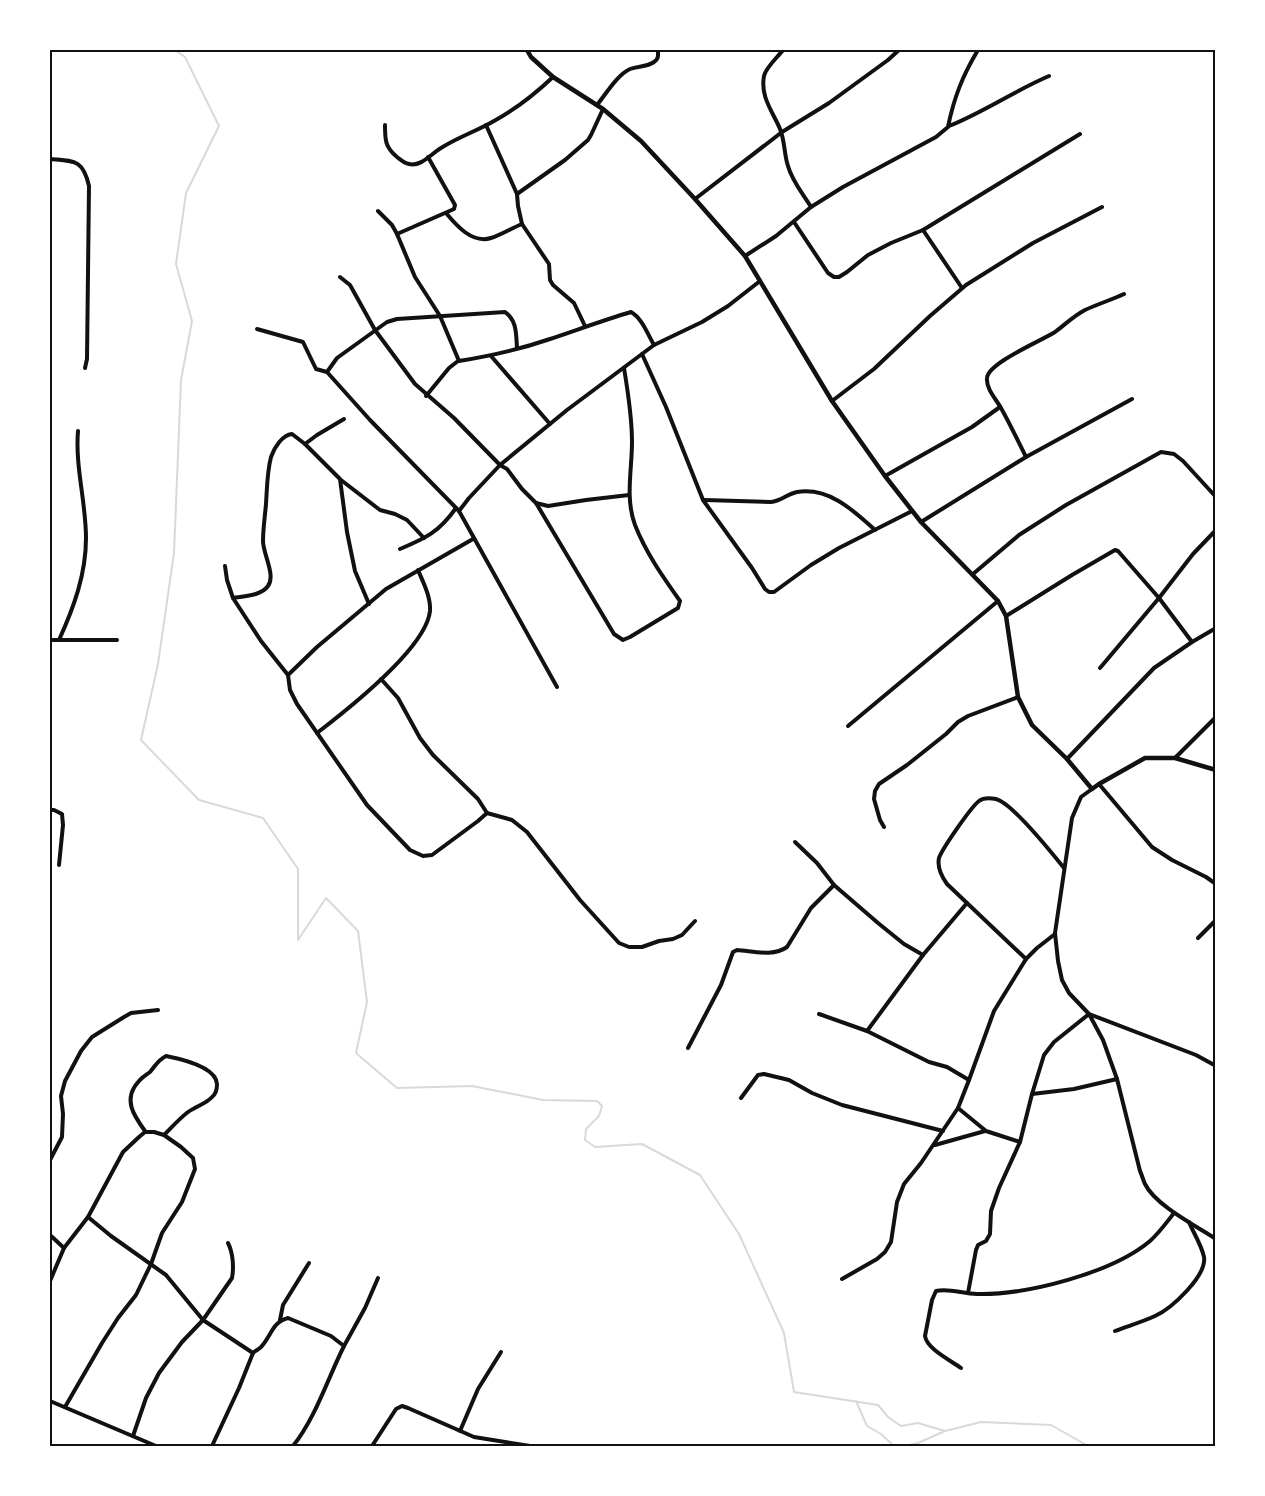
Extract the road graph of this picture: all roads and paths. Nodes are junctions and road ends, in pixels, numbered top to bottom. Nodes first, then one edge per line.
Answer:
1 (527, 50) edge
2 (658, 50) edge
3 (783, 50) edge
4 (899, 50) edge
5 (978, 50) edge
6 (1048, 76) dead end
7 (554, 77) junction
8 (597, 105) junction
9 (603, 109) junction
10 (385, 125) dead end
11 (486, 125) junction
12 (948, 127) junction
13 (782, 132) junction
14 (1080, 134) dead end
15 (428, 158) junction
16 (50, 159) edge
17 (517, 194) junction
18 (695, 199) junction
19 (811, 207) junction
20 (1102, 207) dead end
21 (378, 211) dead end
22 (446, 213) junction
23 (794, 222) junction
24 (522, 224) junction
25 (922, 230) junction
26 (397, 234) junction
27 (745, 256) junction
28 (340, 277) dead end
29 (760, 281) junction
30 (962, 288) junction
31 (1124, 294) dead end
32 (440, 316) junction
33 (585, 326) junction
34 (257, 329) dead end
35 (375, 330) junction
36 (654, 345) junction
37 (518, 348) junction
38 (642, 354) junction
39 (491, 356) junction
40 (459, 361) junction
41 (86, 368) dead end
42 (624, 368) junction
43 (327, 372) junction
44 (426, 396) junction
45 (1132, 399) dead end
46 (832, 401) junction
47 (1000, 407) junction
48 (344, 418) dead end
49 (550, 424) junction
50 (78, 431) dead end
51 (305, 444) junction
52 (1026, 457) junction
53 (500, 465) junction
54 (885, 476) junction
55 (340, 479) junction
56 (629, 495) junction
57 (1215, 497) edge
58 (704, 500) junction
59 (536, 503) junction
60 (458, 510) junction
61 (912, 511) junction
62 (921, 522) junction
63 (875, 530) junction
64 (1215, 530) edge
65 (424, 538) junction
66 (473, 539) junction
67 (400, 549) dead end
68 (225, 566) dead end
69 (418, 570) junction
70 (973, 574) junction
71 (233, 598) junction
72 (1159, 598) junction
73 (998, 601) junction
74 (369, 604) junction
75 (1006, 616) junction
76 (1215, 628) edge
77 (50, 640) edge
78 (59, 640) junction
79 (117, 640) dead end
80 (1192, 642) junction
81 (1100, 668) dead end
82 (288, 675) junction
83 (381, 679) junction
84 (557, 687) dead end
85 (1018, 697) junction
86 (1215, 717) edge
87 (848, 726) dead end
88 (317, 733) junction
89 (1175, 758) junction
90 (1067, 759) junction
91 (1215, 770) edge
92 (1099, 784) junction
93 (1092, 789) junction
94 (50, 810) edge
95 (487, 813) junction
96 (884, 827) dead end
97 (795, 842) dead end
98 (59, 865) dead end
99 (1064, 868) junction
100 (1215, 884) edge
101 (834, 885) junction
102 (967, 903) junction
103 (1215, 920) edge
104 (695, 921) dead end
105 (1055, 933) junction
106 (1198, 938) dead end
107 (923, 955) junction
108 (1026, 959) junction
109 (158, 1010) dead end
110 (819, 1014) dead end
111 (1089, 1014) junction
112 (867, 1031) junction
113 (687, 1048) dead end
114 (1215, 1066) edge
115 (1117, 1079) junction
116 (969, 1080) junction
117 (1032, 1094) junction
118 (741, 1098) dead end
119 (958, 1108) junction
120 (943, 1131) junction
121 (986, 1131) junction
122 (145, 1132) junction
123 (165, 1135) junction
124 (1020, 1142) junction
125 (933, 1145) junction
126 (50, 1160) edge
127 (1174, 1213) junction
128 (88, 1217) junction
129 (1188, 1221) junction
130 (50, 1235) edge
131 (1215, 1239) edge
132 (228, 1243) dead end
133 (63, 1248) junction
134 (309, 1263) dead end
135 (151, 1264) junction
136 (378, 1278) dead end
137 (842, 1279) dead end
138 (50, 1281) edge
139 (968, 1293) junction
140 (202, 1320) junction
141 (280, 1320) junction
142 (1115, 1331) dead end
143 (344, 1346) junction
144 (501, 1352) dead end
145 (253, 1353) junction
146 (961, 1368) dead end
147 (50, 1401) edge
148 (65, 1407) junction
149 (460, 1431) junction
150 (133, 1436) junction
151 (156, 1446) edge
152 (212, 1446) edge
153 (293, 1446) edge
154 (372, 1446) edge
155 (530, 1446) edge

1 - 7 street
2 - 8 street
3 - 13 street
4 - 13 street
5 - 12 street
6 - 12 street
7 - 8 street
7 - 11 street
8 - 9 street
9 - 17 street
9 - 18 street
10 - 15 street
11 - 15 street
11 - 17 street
12 - 19 street
13 - 18 street
13 - 19 street
14 - 25 street
15 - 22 street
16 - 41 street
17 - 24 street
18 - 27 street
19 - 23 street
20 - 30 street
21 - 26 street
22 - 24 street
22 - 26 street
23 - 25 street
23 - 27 street
24 - 33 street
25 - 30 street
26 - 32 street
27 - 29 street
28 - 35 street
29 - 36 street
29 - 46 street
30 - 46 street
31 - 47 street
32 - 35 street
32 - 37 street
32 - 40 street
33 - 36 street
33 - 37 street
34 - 43 street
35 - 43 street
35 - 44 street
36 - 38 street
37 - 39 street
38 - 42 street
38 - 58 street
39 - 40 street
39 - 49 street
40 - 44 street
42 - 49 street
42 - 56 street
43 - 60 street
44 - 53 street
45 - 52 street
46 - 54 street
47 - 52 street
47 - 54 street
48 - 51 street
49 - 53 street
50 - 78 street
51 - 55 street
51 - 71 street
52 - 62 street
53 - 59 street
53 - 60 street
54 - 61 street
55 - 65 street
55 - 74 street
56 - 59 street
56 - 59 street
57 - 70 street
58 - 63 street
58 - 63 street
60 - 65 street
60 - 66 street
61 - 62 street
61 - 63 street
62 - 70 street
64 - 72 street
65 - 67 street
66 - 69 street
66 - 84 street
68 - 71 street
69 - 74 street
69 - 83 street
70 - 73 street
71 - 82 street
72 - 75 street
72 - 80 street
72 - 81 street
73 - 75 street
73 - 87 street
74 - 82 street
75 - 85 street
76 - 80 street
77 - 78 street
78 - 79 street
80 - 90 street
82 - 88 street
83 - 88 street
83 - 95 street
85 - 90 street
85 - 96 street
86 - 89 street
88 - 95 street
89 - 91 street
89 - 92 street
90 - 93 street
92 - 93 street
92 - 100 street
93 - 99 street
94 - 98 street
95 - 104 street
97 - 101 street
99 - 102 street
99 - 105 street
101 - 107 street
101 - 113 street
102 - 107 street
102 - 108 street
103 - 106 street
105 - 108 street
105 - 111 street
107 - 112 street
108 - 116 street
109 - 126 street
110 - 112 street
111 - 114 street
111 - 115 street
111 - 117 street
112 - 116 street
115 - 117 street
115 - 127 street
116 - 119 street
117 - 124 street
118 - 120 street
119 - 120 street
119 - 121 street
120 - 125 street
121 - 124 street
121 - 125 street
122 - 123 street
122 - 123 street
122 - 128 street
123 - 135 street
124 - 139 street
125 - 137 street
127 - 129 street
127 - 139 street
128 - 133 street
128 - 135 street
129 - 131 street
129 - 142 street
130 - 133 street
132 - 140 street
133 - 138 street
134 - 141 street
135 - 140 street
135 - 148 street
136 - 143 street
139 - 146 street
140 - 145 street
140 - 150 street
141 - 143 street
141 - 145 street
143 - 153 street
144 - 149 street
145 - 152 street
147 - 148 street
148 - 150 street
149 - 154 street
149 - 155 street
150 - 151 street

